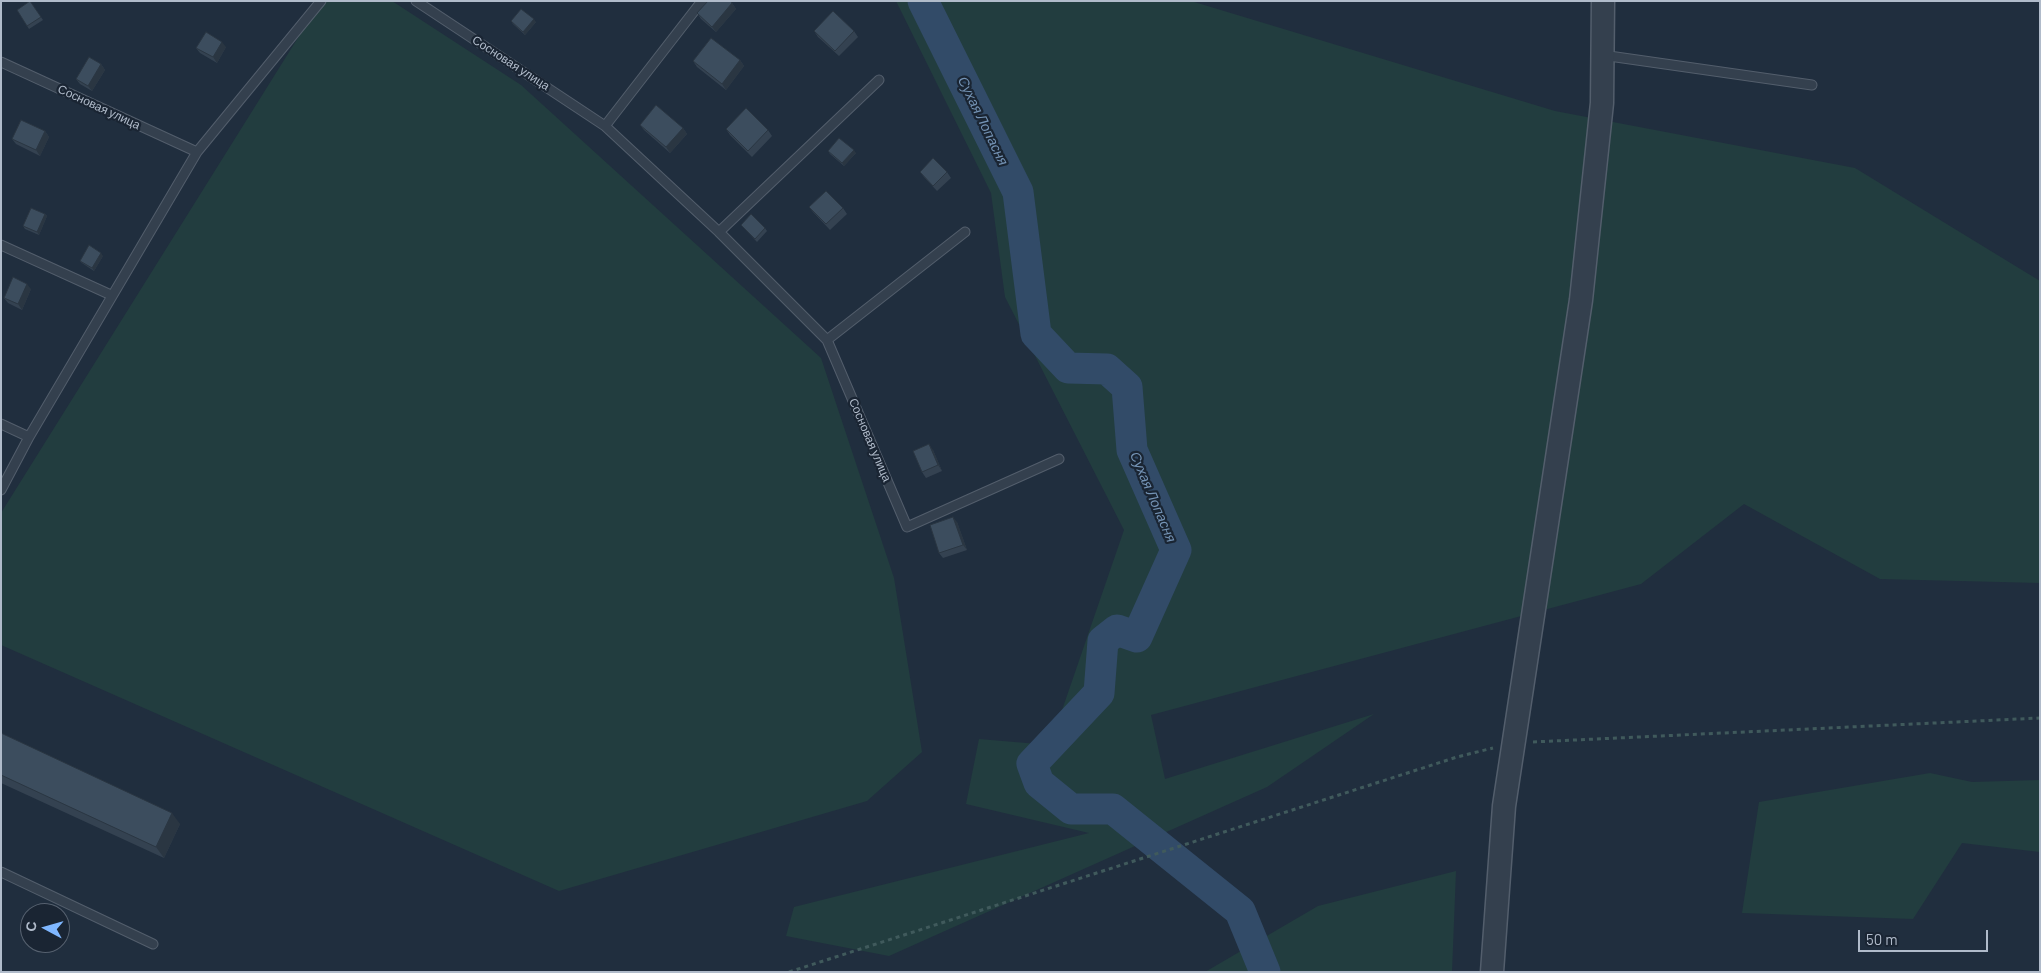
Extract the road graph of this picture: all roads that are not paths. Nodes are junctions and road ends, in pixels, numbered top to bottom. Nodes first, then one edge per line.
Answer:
1 (321, 1) edge
2 (416, 1) edge
3 (702, 1) edge
4 (1603, 1) edge
5 (1602, 55) junction
6 (1, 62) edge
7 (879, 80) dead end
8 (1812, 85) dead end
9 (605, 126) junction
10 (197, 152) junction
11 (719, 232) junction
12 (965, 232) dead end
13 (1, 245) edge
14 (111, 295) junction
15 (828, 340) junction
16 (1, 424) edge
17 (29, 437) junction
18 (1059, 459) dead end
19 (1, 490) edge
20 (1, 872) edge
21 (153, 944) dead end
22 (1492, 972) edge

1 - 10 lane
2 - 9 lane, Сосновая улица
3 - 9 lane
4 - 5 street
5 - 8 lane
5 - 22 street
6 - 10 lane, Сосновая улица
7 - 11 lane
9 - 11 lane, Сосновая улица
10 - 14 lane
11 - 15 lane, Сосновая улица
12 - 15 lane
13 - 14 lane
14 - 17 lane
15 - 18 lane, Сосновая улица
16 - 17 lane
17 - 19 lane
20 - 21 lane

